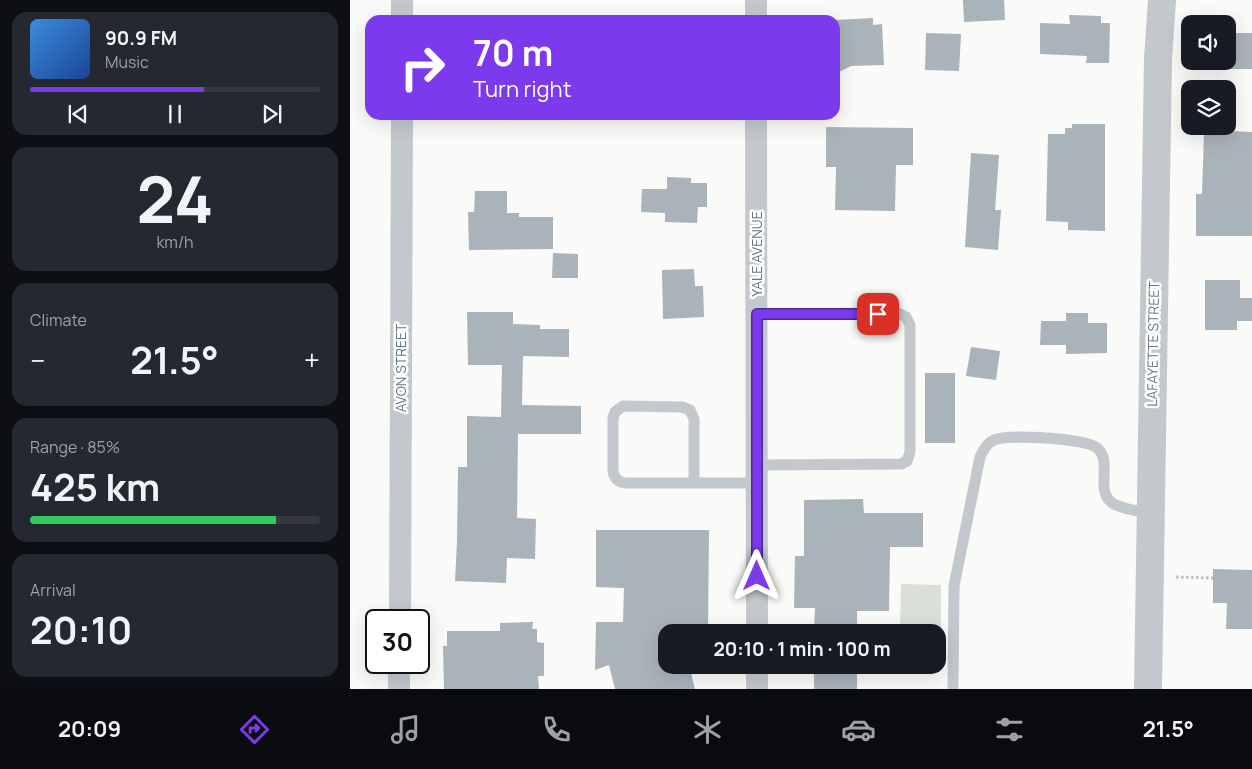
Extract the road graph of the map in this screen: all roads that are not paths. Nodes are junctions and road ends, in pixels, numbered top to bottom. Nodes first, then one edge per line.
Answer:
1 (402, 0) edge
2 (756, 0) edge
3 (1162, 0) edge
4 (402, 15) edge
5 (756, 15) edge
6 (402, 120) edge
7 (756, 120) edge
8 (757, 314) junction
9 (757, 474) junction
10 (694, 483) junction
11 (1151, 513) junction
12 (400, 609) edge
13 (757, 624) edge
14 (399, 674) edge
15 (757, 674) edge
16 (399, 689) edge
17 (757, 689) edge
18 (953, 689) edge
19 (1148, 689) edge

1 - 4 street
2 - 5 street
3 - 11 street, LAFAYETTE STREET
6 - 12 street, AVON STREET
7 - 8 street, YALE AVENUE
8 - 9 street, YALE AVENUE
8 - 9 lane
9 - 10 lane
9 - 13 street, YALE AVENUE
10 - 10 lane
11 - 18 lane
11 - 19 street, LAFAYETTE STREET
14 - 16 street
15 - 17 street

